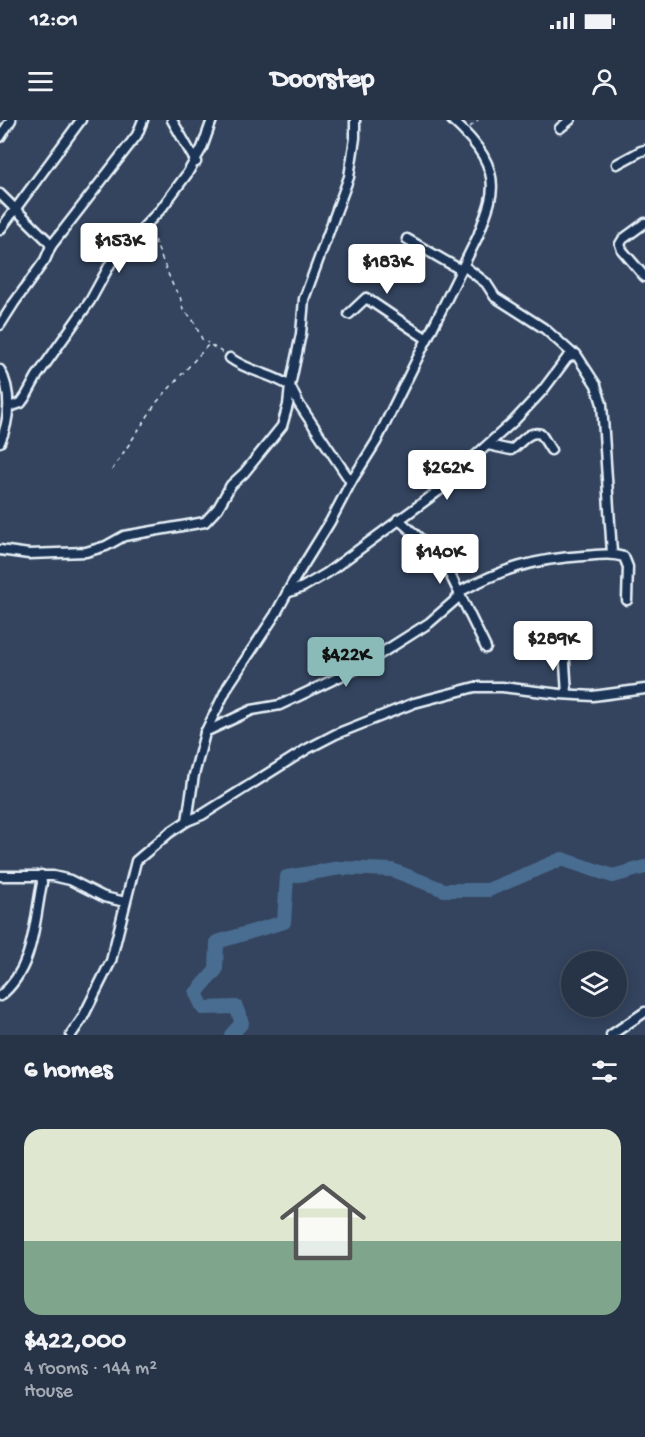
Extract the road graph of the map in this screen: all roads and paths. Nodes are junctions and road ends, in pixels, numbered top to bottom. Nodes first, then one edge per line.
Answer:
1 (11, 120) edge
2 (81, 120) edge
3 (143, 120) edge
4 (172, 120) edge
5 (212, 120) edge
6 (355, 120) edge
7 (452, 120) edge
8 (478, 120) edge
9 (570, 120) edge
10 (560, 128) dead end
11 (464, 131) junction
12 (0, 137) edge
13 (645, 150) edge
14 (196, 162) junction
15 (617, 164) dead end
16 (0, 194) edge
17 (16, 209) junction
18 (645, 224) edge
19 (144, 228) junction
20 (0, 230) edge
21 (407, 239) dead end
22 (51, 246) junction
23 (463, 268) junction
24 (645, 277) edge
25 (349, 314) dead end
26 (0, 325) edge
27 (427, 339) junction
28 (209, 344) junction
29 (573, 354) junction
30 (230, 358) joint
31 (0, 370) edge
32 (290, 386) junction
33 (9, 407) junction
34 (0, 442) edge
35 (488, 445) junction
36 (551, 450) dead end
37 (112, 470) dead end
38 (351, 482) junction
39 (398, 519) junction
40 (0, 550) edge
41 (612, 553) junction
42 (287, 593) junction
43 (460, 594) junction
44 (627, 600) dead end
45 (486, 648) dead end
46 (564, 648) dead end
47 (645, 689) edge
48 (567, 694) junction
49 (205, 733) junction
50 (187, 821) junction
51 (41, 875) junction
52 (0, 876) edge
53 (125, 902) junction
54 (0, 996) edge
55 (645, 1012) edge
56 (71, 1035) edge
57 (611, 1035) edge

1 - 12 street
2 - 17 street
3 - 22 street
4 - 14 street
5 - 14 street
6 - 32 street
7 - 11 street
8 - 11 path
9 - 10 street
11 - 23 street
13 - 15 street
14 - 19 street
16 - 17 street
17 - 20 street
17 - 22 street
18 - 24 street
19 - 28 path
19 - 33 street
21 - 23 street
22 - 26 street
23 - 27 street
23 - 29 street
25 - 27 street
27 - 38 street
28 - 30 path
28 - 37 path
29 - 35 street
29 - 41 street
30 - 32 street
31 - 33 street
32 - 38 street
32 - 40 street
33 - 34 street
35 - 36 street
35 - 39 street
38 - 42 street
39 - 42 street
39 - 43 street
41 - 43 street
41 - 44 street
42 - 49 street
43 - 45 street
43 - 49 street
46 - 48 street
47 - 48 street
48 - 50 street
49 - 50 street
50 - 53 street
51 - 52 street
51 - 53 street
51 - 54 street
53 - 56 street
55 - 57 street

